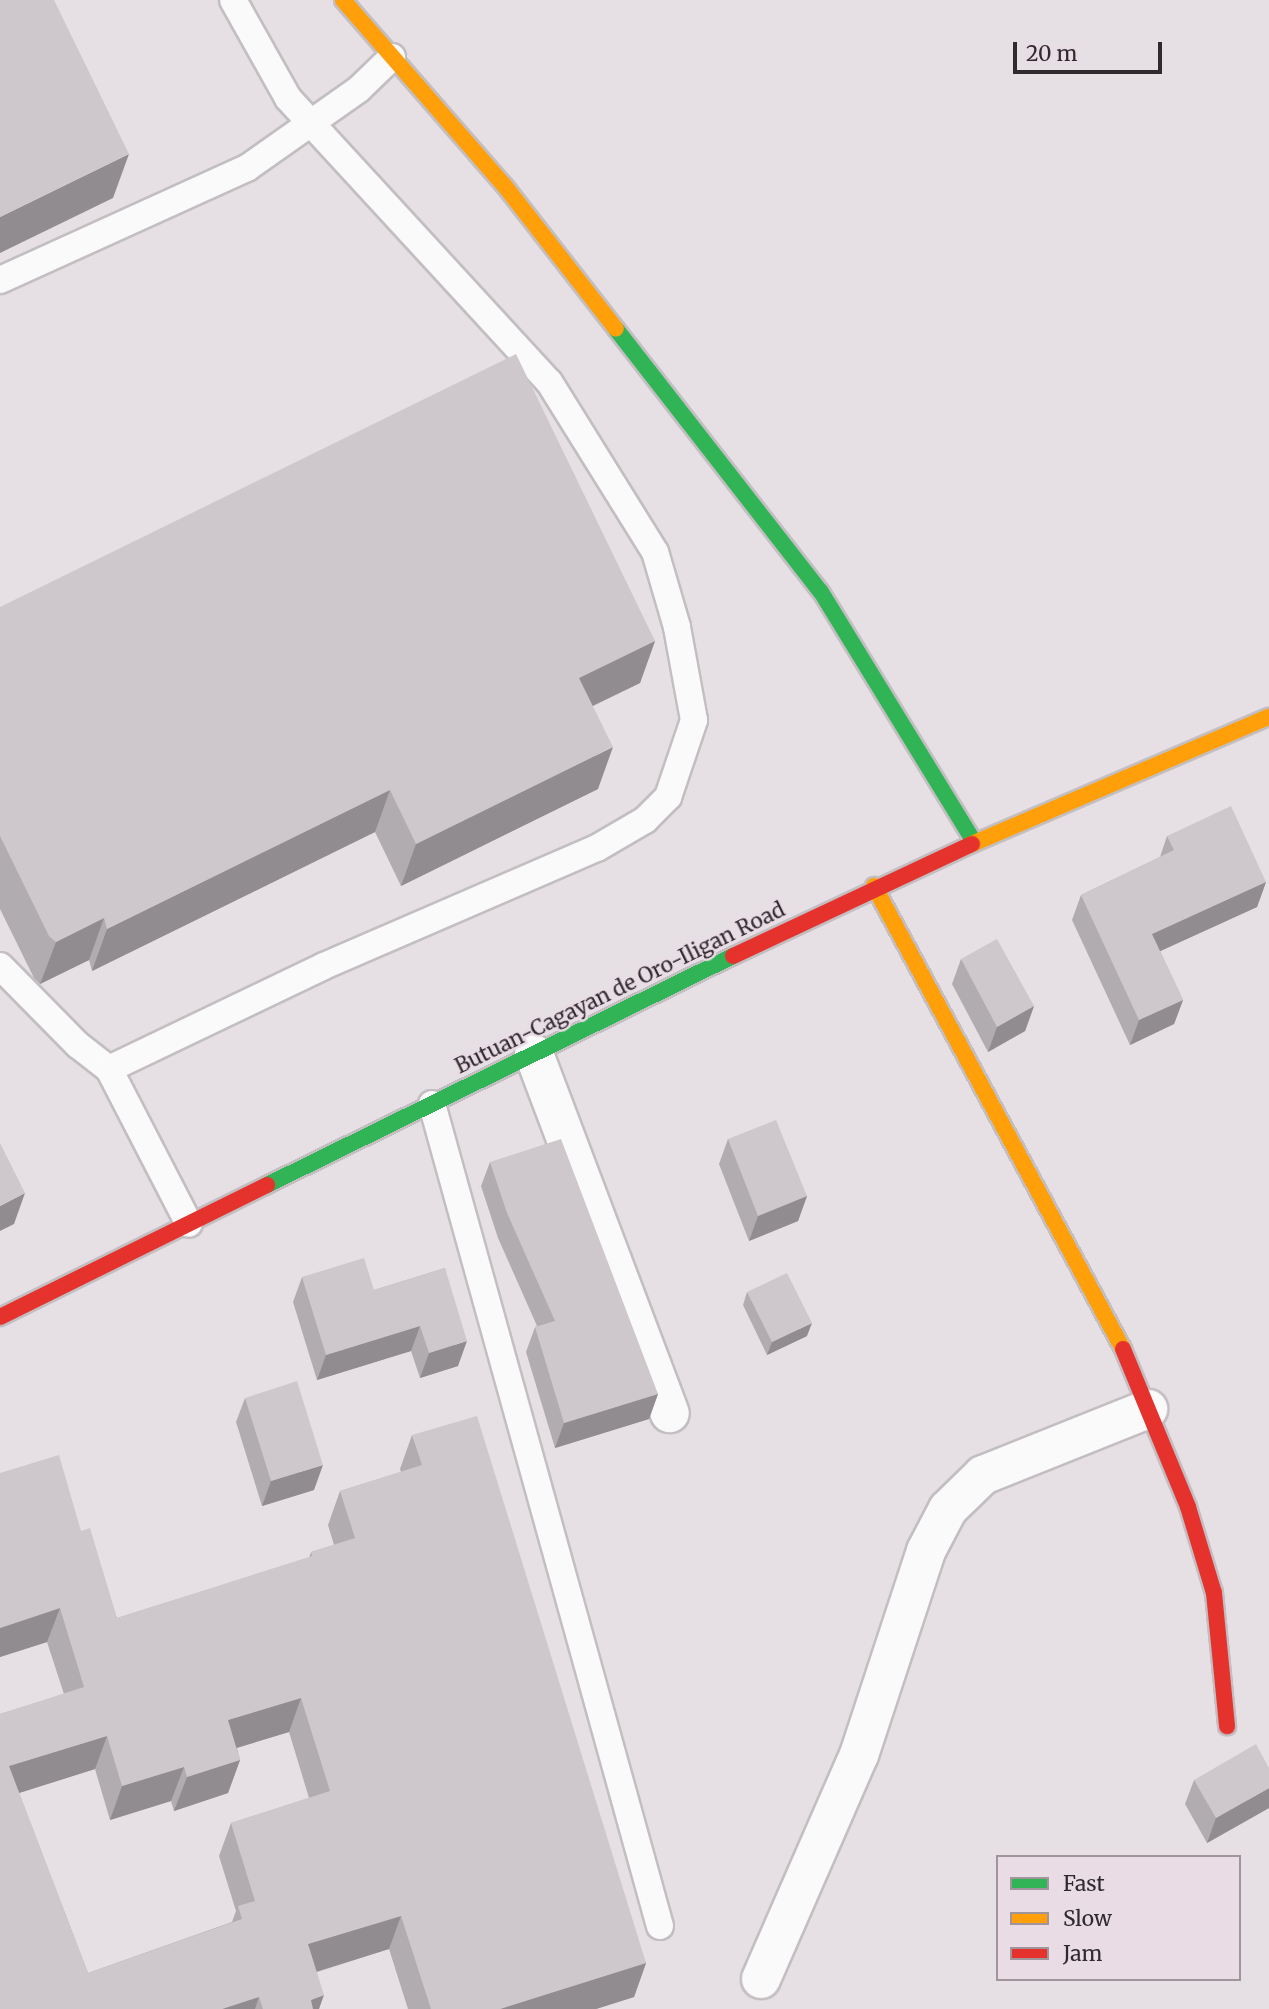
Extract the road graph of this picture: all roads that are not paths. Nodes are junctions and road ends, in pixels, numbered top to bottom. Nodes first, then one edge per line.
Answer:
1 (233, 0) edge
2 (343, 0) edge
3 (392, 57) junction
4 (311, 125) junction
5 (0, 279) edge
6 (1269, 717) edge
7 (974, 842) junction
8 (874, 886) junction
9 (0, 966) edge
10 (534, 1054) junction
11 (109, 1069) junction
12 (432, 1104) junction
13 (189, 1224) junction
14 (0, 1317) edge
15 (1148, 1409) junction
16 (670, 1413) dead end
17 (1227, 1726) dead end
18 (660, 1926) dead end
19 (761, 1979) dead end

1 - 4 lane
2 - 3 main road
3 - 4 lane
3 - 7 main road
4 - 5 lane
4 - 11 lane
6 - 7 main road, Butuan-Cagayan de Oro-Iligan Road
7 - 8 main road, Butuan-Cagayan de Oro-Iligan Road
8 - 10 main road, Butuan-Cagayan de Oro-Iligan Road
8 - 15 main road
9 - 11 lane
10 - 12 main road, Butuan-Cagayan de Oro-Iligan Road
10 - 16 street
11 - 13 lane
12 - 13 main road, Butuan-Cagayan de Oro-Iligan Road
12 - 18 lane
13 - 14 main road, Butuan-Cagayan de Oro-Iligan Road
15 - 17 main road
15 - 19 street

